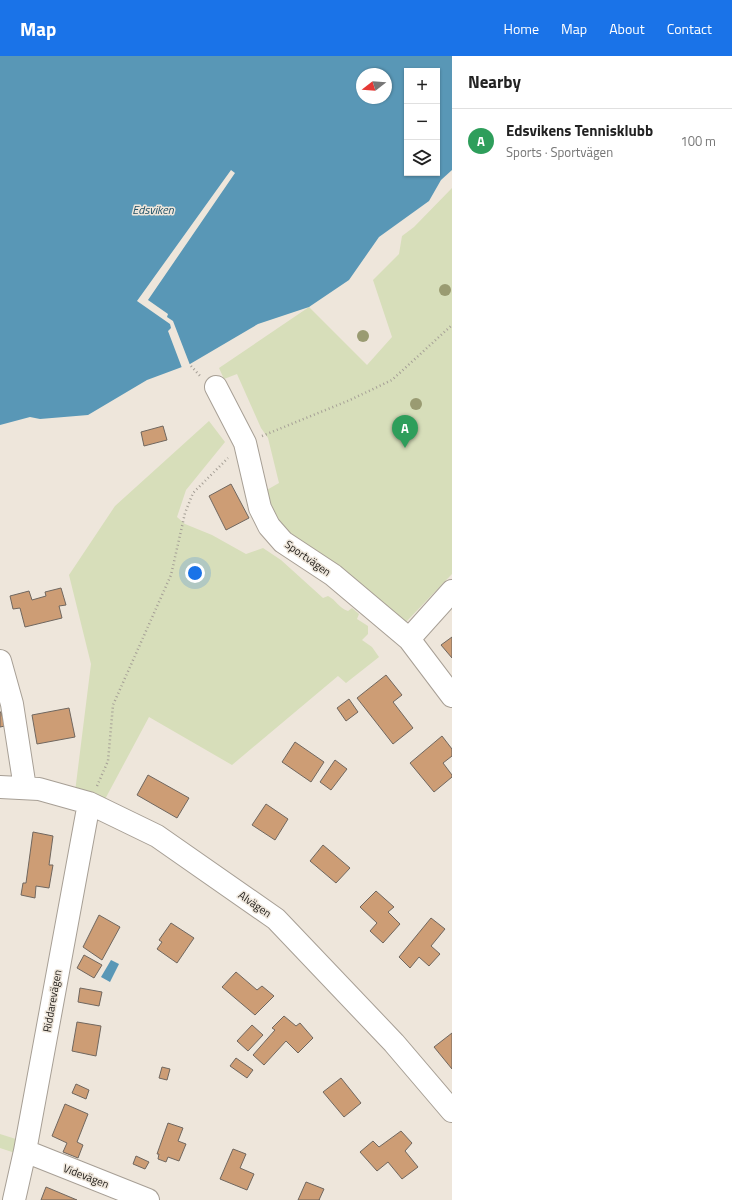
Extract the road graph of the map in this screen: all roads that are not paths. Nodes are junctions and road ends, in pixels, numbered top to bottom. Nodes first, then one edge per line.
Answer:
1 (216, 387) dead end
2 (452, 591) edge
3 (408, 639) junction
4 (0, 661) edge
5 (452, 696) edge
6 (0, 787) edge
7 (25, 788) junction
8 (89, 803) junction
9 (452, 1110) edge
10 (25, 1151) junction
11 (14, 1200) edge
12 (148, 1200) edge

1 - 3 street, Sportvägen
2 - 3 street
3 - 5 street, Sportvägen
4 - 7 street
6 - 7 street, Alvägen
7 - 8 street, Alvägen
8 - 9 street, Alvägen
8 - 10 street, Riddarevägen
10 - 11 street, Riddarevägen
10 - 12 street, Videvägen

